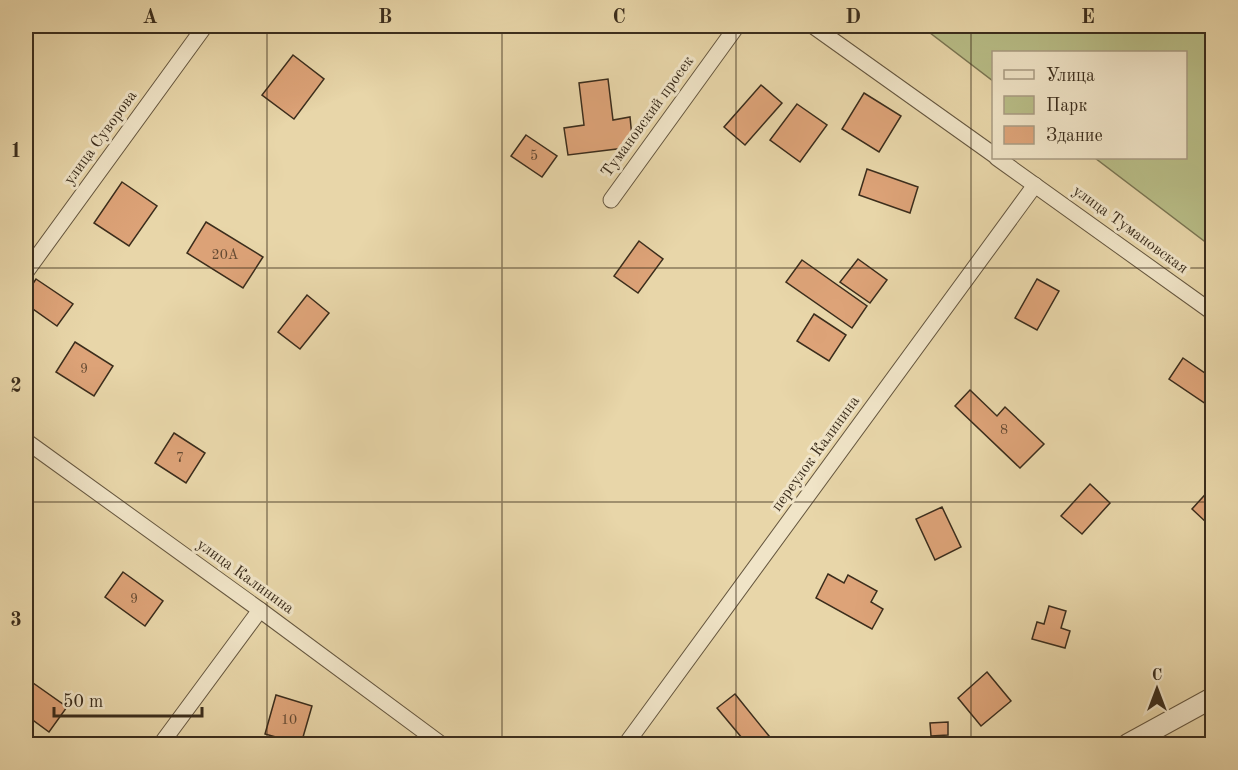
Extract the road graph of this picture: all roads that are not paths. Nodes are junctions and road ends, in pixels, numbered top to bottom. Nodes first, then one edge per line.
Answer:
1 (205, 26) edge
2 (736, 26) edge
3 (813, 26) edge
4 (992, 154) edge
5 (999, 159) edge
6 (1035, 185) junction
7 (610, 200) dead end
8 (26, 272) edge
9 (1212, 312) edge
10 (26, 441) edge
11 (260, 610) junction
12 (1212, 698) edge
13 (161, 744) edge
14 (441, 744) edge
15 (626, 744) edge
16 (1128, 744) edge

1 - 8 street, улица Суворова
2 - 7 street, Тумановский просек
3 - 4 street, улица Тумановская
5 - 6 street, улица Тумановская
6 - 9 street, улица Тумановская
6 - 15 street, переулок Калинина
10 - 11 street, улица Калинина
11 - 13 street
11 - 14 street, улица Калинина
12 - 16 street

